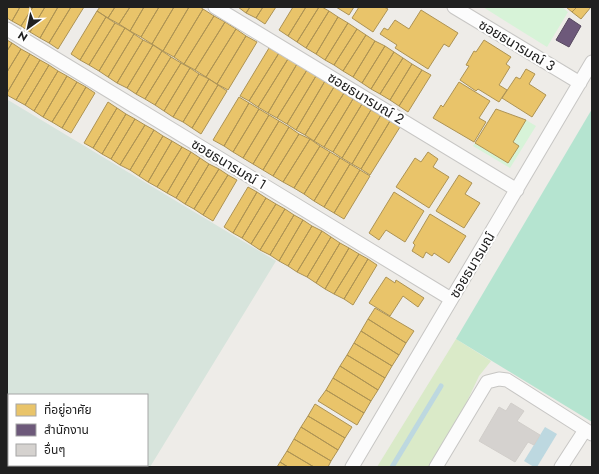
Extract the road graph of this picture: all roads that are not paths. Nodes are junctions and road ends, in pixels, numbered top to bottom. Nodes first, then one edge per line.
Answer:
1 (215, 7) edge
2 (454, 7) edge
3 (7, 29) edge
4 (592, 62) edge
5 (580, 83) junction
6 (517, 190) junction
7 (452, 299) junction
8 (589, 432) edge
9 (352, 467) edge
10 (436, 467) edge
11 (561, 467) edge

1 - 6 street, ซอยธนารมณ์ 2
2 - 5 street, ซอยธนารมณ์ 3
3 - 7 street, ซอยธนารมณ์ 1
4 - 5 street, ซอยธนารมณ์
5 - 6 street, ซอยธนารมณ์
6 - 7 street, ซอยธนารมณ์
7 - 9 street, ซอยธนารมณ์
8 - 10 street
8 - 11 street

